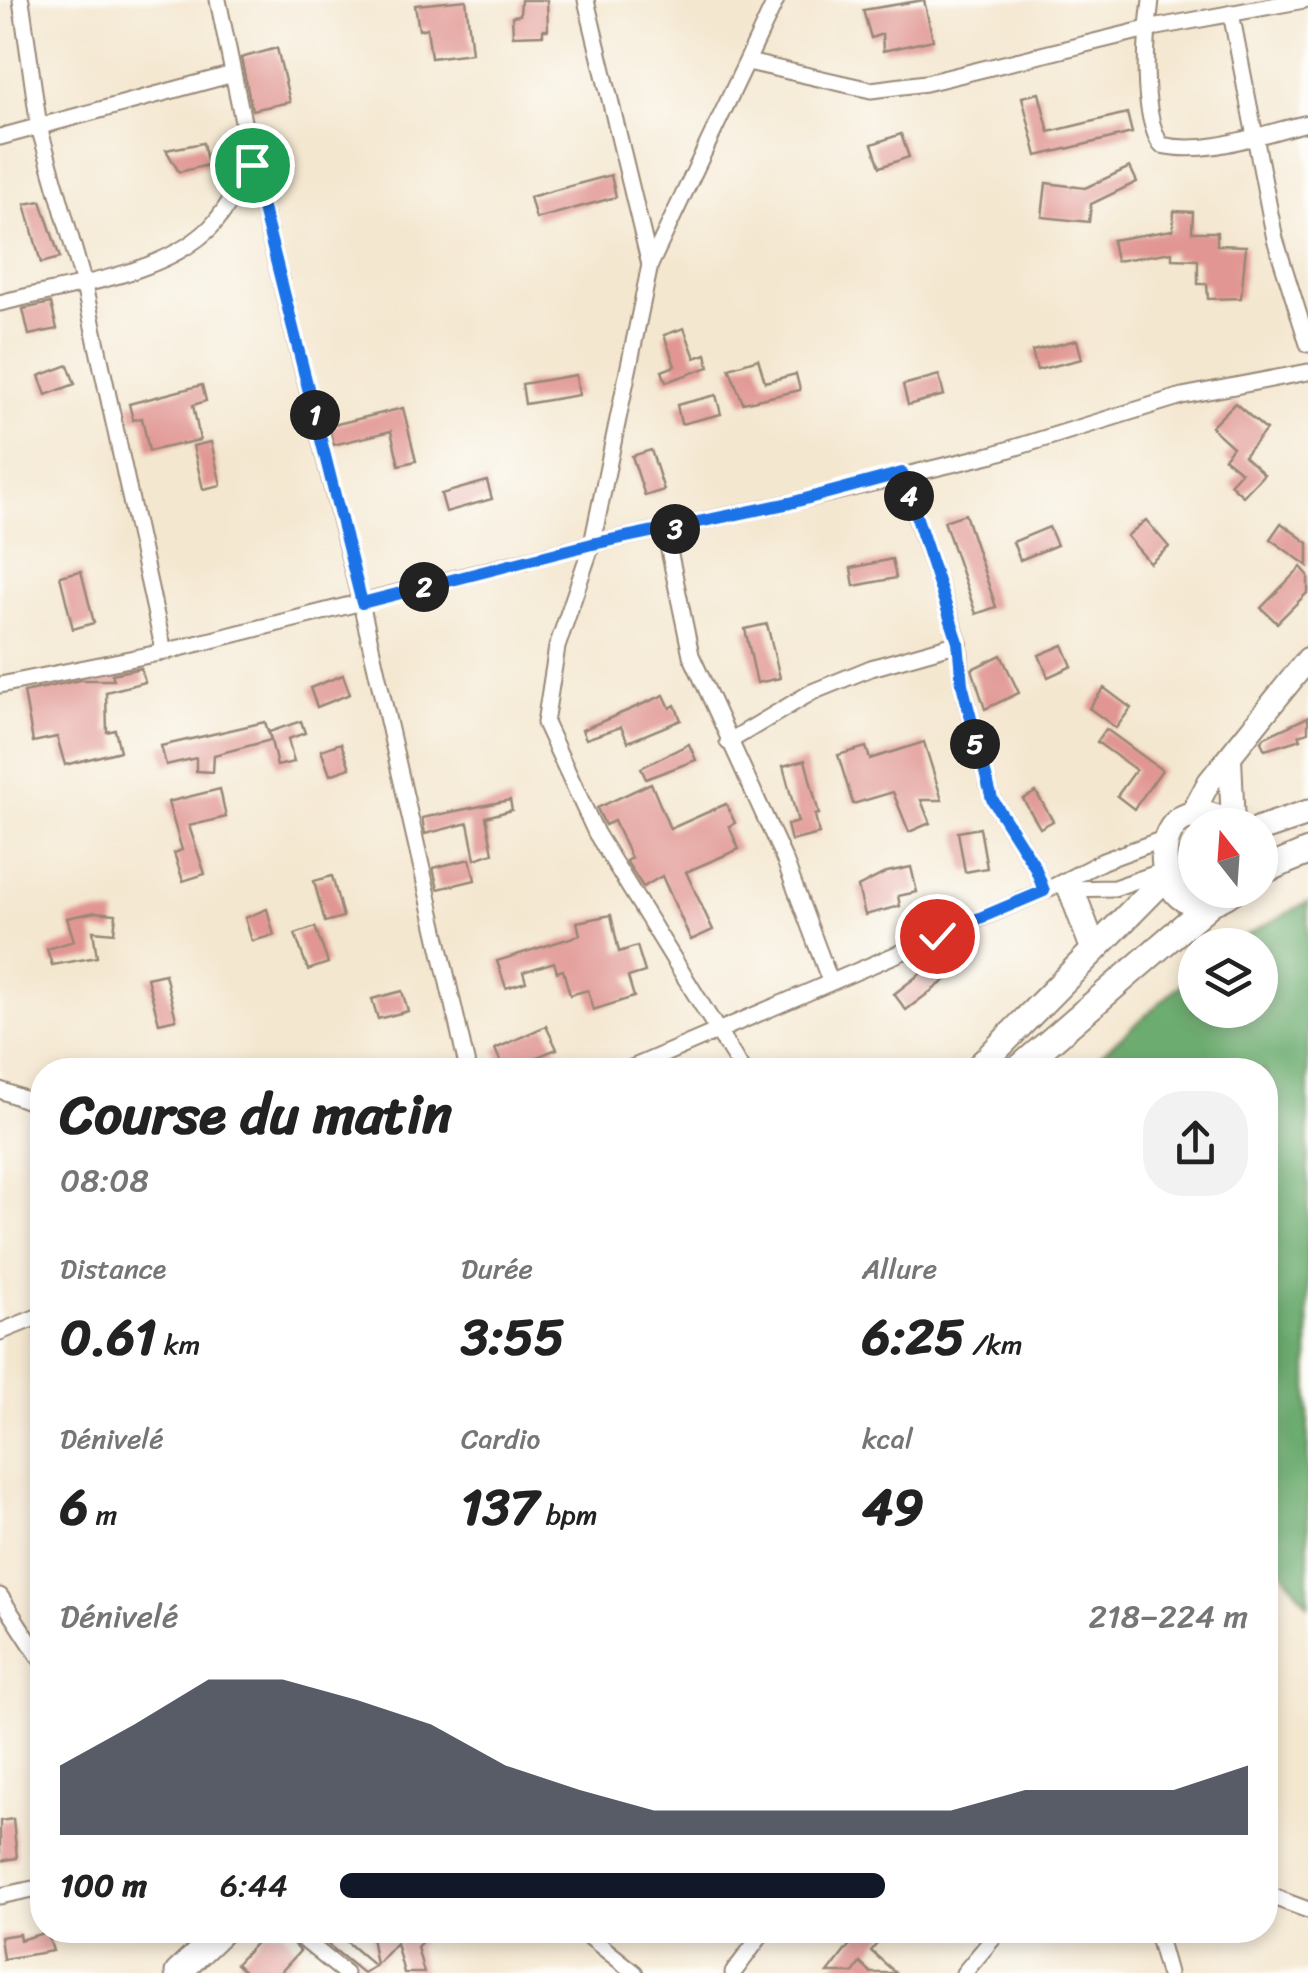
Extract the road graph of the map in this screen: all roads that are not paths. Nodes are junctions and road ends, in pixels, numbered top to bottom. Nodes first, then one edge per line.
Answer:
1 (21, 0) edge
2 (218, 0) edge
3 (586, 0) edge
4 (776, 0) edge
5 (1151, 0) edge
6 (1304, 0) edge
7 (1231, 13) junction
8 (1147, 29) junction
9 (748, 62) junction
10 (233, 74) junction
11 (1308, 123) edge
12 (39, 127) junction
13 (0, 137) edge
14 (1256, 138) junction
15 (252, 165) junction
16 (650, 266) junction
17 (83, 281) junction
18 (0, 303) edge
19 (1308, 344) edge
20 (1308, 372) edge
21 (902, 473) junction
22 (665, 531) junction
23 (592, 544) junction
24 (362, 603) junction
25 (958, 642) junction
26 (164, 652) junction
27 (1308, 659) edge
28 (0, 685) edge
29 (728, 742) junction
30 (1230, 758) junction
31 (1194, 808) edge
32 (1231, 808) edge
33 (1308, 813) edge
34 (1278, 823) edge
35 (1178, 828) edge
36 (1166, 838) junction
37 (1308, 852) edge
38 (1278, 864) edge
39 (1164, 874) junction
40 (1056, 889) junction
41 (1178, 892) edge
42 (1208, 908) edge
43 (1094, 950) junction
44 (830, 981) junction
45 (720, 1032) junction
46 (465, 1058) edge
47 (656, 1058) edge
48 (735, 1058) edge
49 (988, 1058) edge
50 (1031, 1058) edge
51 (0, 1090) edge
52 (30, 1101) edge
53 (30, 1320) edge
54 (0, 1332) edge
55 (0, 1596) edge
56 (30, 1642) edge
57 (30, 1890) edge
58 (0, 1896) edge
59 (1278, 1899) edge
60 (1308, 1910) edge
61 (208, 1943) edge
62 (308, 1943) edge
63 (597, 1943) edge
64 (755, 1943) edge
65 (989, 1943) edge
66 (1160, 1943) edge
67 (178, 1973) edge
68 (345, 1973) edge
69 (635, 1973) edge
70 (733, 1973) edge
71 (964, 1973) edge
72 (1168, 1973) edge

1 - 12 street
2 - 10 street
3 - 16 street
4 - 9 street
5 - 8 street
6 - 7 street
7 - 8 street
7 - 14 street
8 - 9 street
8 - 14 street
9 - 16 street
10 - 12 street
10 - 15 street
11 - 14 street
12 - 13 street
12 - 17 street
14 - 19 street
15 - 17 street
15 - 24 street
16 - 23 street
17 - 18 street
17 - 26 street
20 - 21 street
21 - 22 street
21 - 25 street
22 - 23 street
22 - 29 street
23 - 24 street
23 - 45 street
24 - 26 street
24 - 46 street
25 - 29 street
25 - 40 street
26 - 28 street
27 - 30 main road
29 - 44 street
30 - 31 main road
30 - 32 main road
33 - 34 main road
35 - 36 main road
36 - 39 main road
36 - 40 street
37 - 38 main road
39 - 40 street
39 - 41 main road
39 - 43 main road
40 - 43 main road
40 - 44 street
42 - 50 main road
43 - 49 main road
44 - 45 street
45 - 47 street
45 - 48 street
51 - 52 street
53 - 54 street
55 - 56 street
57 - 58 street
59 - 60 street
61 - 67 main road
62 - 68 street
63 - 69 street
64 - 70 street
65 - 71 street
66 - 72 street

